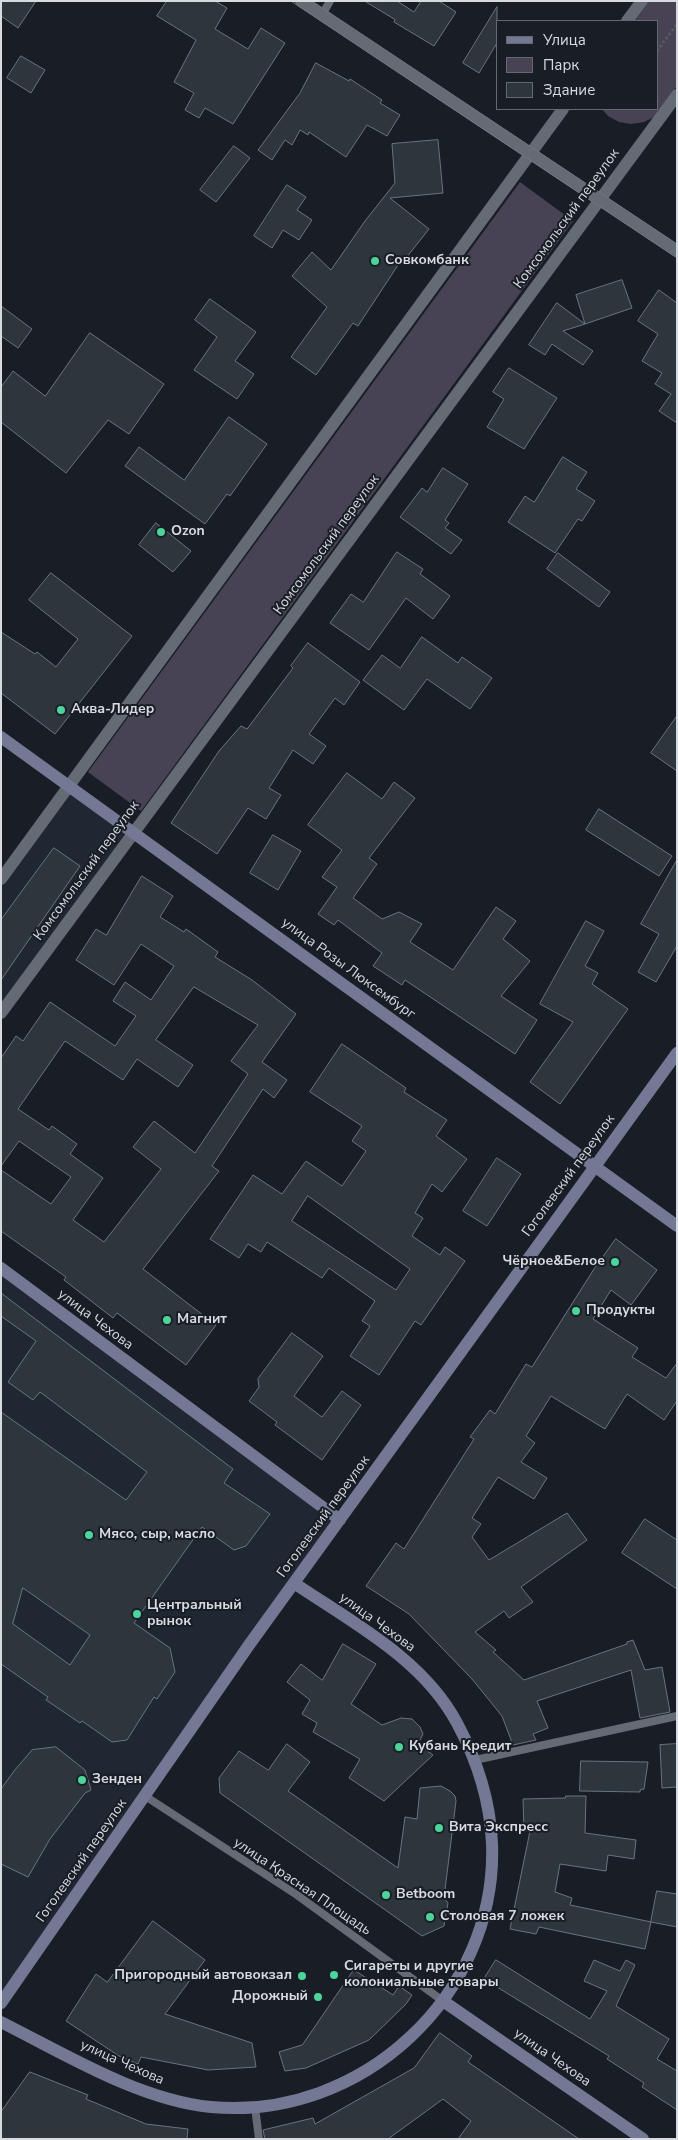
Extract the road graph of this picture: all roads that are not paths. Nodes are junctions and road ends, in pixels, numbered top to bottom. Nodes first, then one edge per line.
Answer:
1 (301, 1) edge
2 (330, 1) edge
3 (642, 1) edge
4 (322, 15) junction
5 (628, 20) edge
6 (677, 95) edge
7 (562, 110) edge
8 (530, 152) junction
9 (599, 200) junction
10 (677, 252) edge
11 (1, 736) edge
12 (69, 785) junction
13 (134, 832) junction
14 (1, 878) edge
15 (1, 1013) edge
16 (677, 1052) edge
17 (594, 1167) junction
18 (677, 1226) edge
19 (1, 1268) edge
20 (340, 1520) junction
21 (294, 1583) junction
22 (677, 1716) edge
23 (475, 1760) junction
24 (145, 1796) junction
25 (443, 2001) junction
26 (1, 2003) edge
27 (1, 2022) edge
28 (255, 2107) junction
29 (259, 2139) edge
30 (643, 2139) edge

1 - 4 street
2 - 4 lane
3 - 5 street
4 - 8 street
6 - 9 street, Комсомольский переулок
7 - 8 street
8 - 9 street
8 - 12 street
9 - 10 street
9 - 13 street, Комсомольский переулок
11 - 12 main road, улица Розы Люксембург
12 - 13 main road, улица Розы Люксембург
12 - 14 street
13 - 15 street, Комсомольский переулок
13 - 17 main road, улица Розы Люксембург
16 - 17 main road, Гоголевский переулок
17 - 18 main road, улица Розы Люксембург
17 - 20 main road, Гоголевский переулок
19 - 20 main road, улица Чехова
20 - 21 main road, Гоголевский переулок
21 - 23 main road, улица Чехова
21 - 24 main road, Гоголевский переулок
22 - 23 lane
23 - 25 main road, улица Чехова
24 - 25 lane, улица Красная Площадь
24 - 26 main road, Гоголевский переулок
25 - 28 main road, улица Чехова
25 - 30 main road, улица Чехова
27 - 28 main road, улица Чехова
28 - 29 lane

